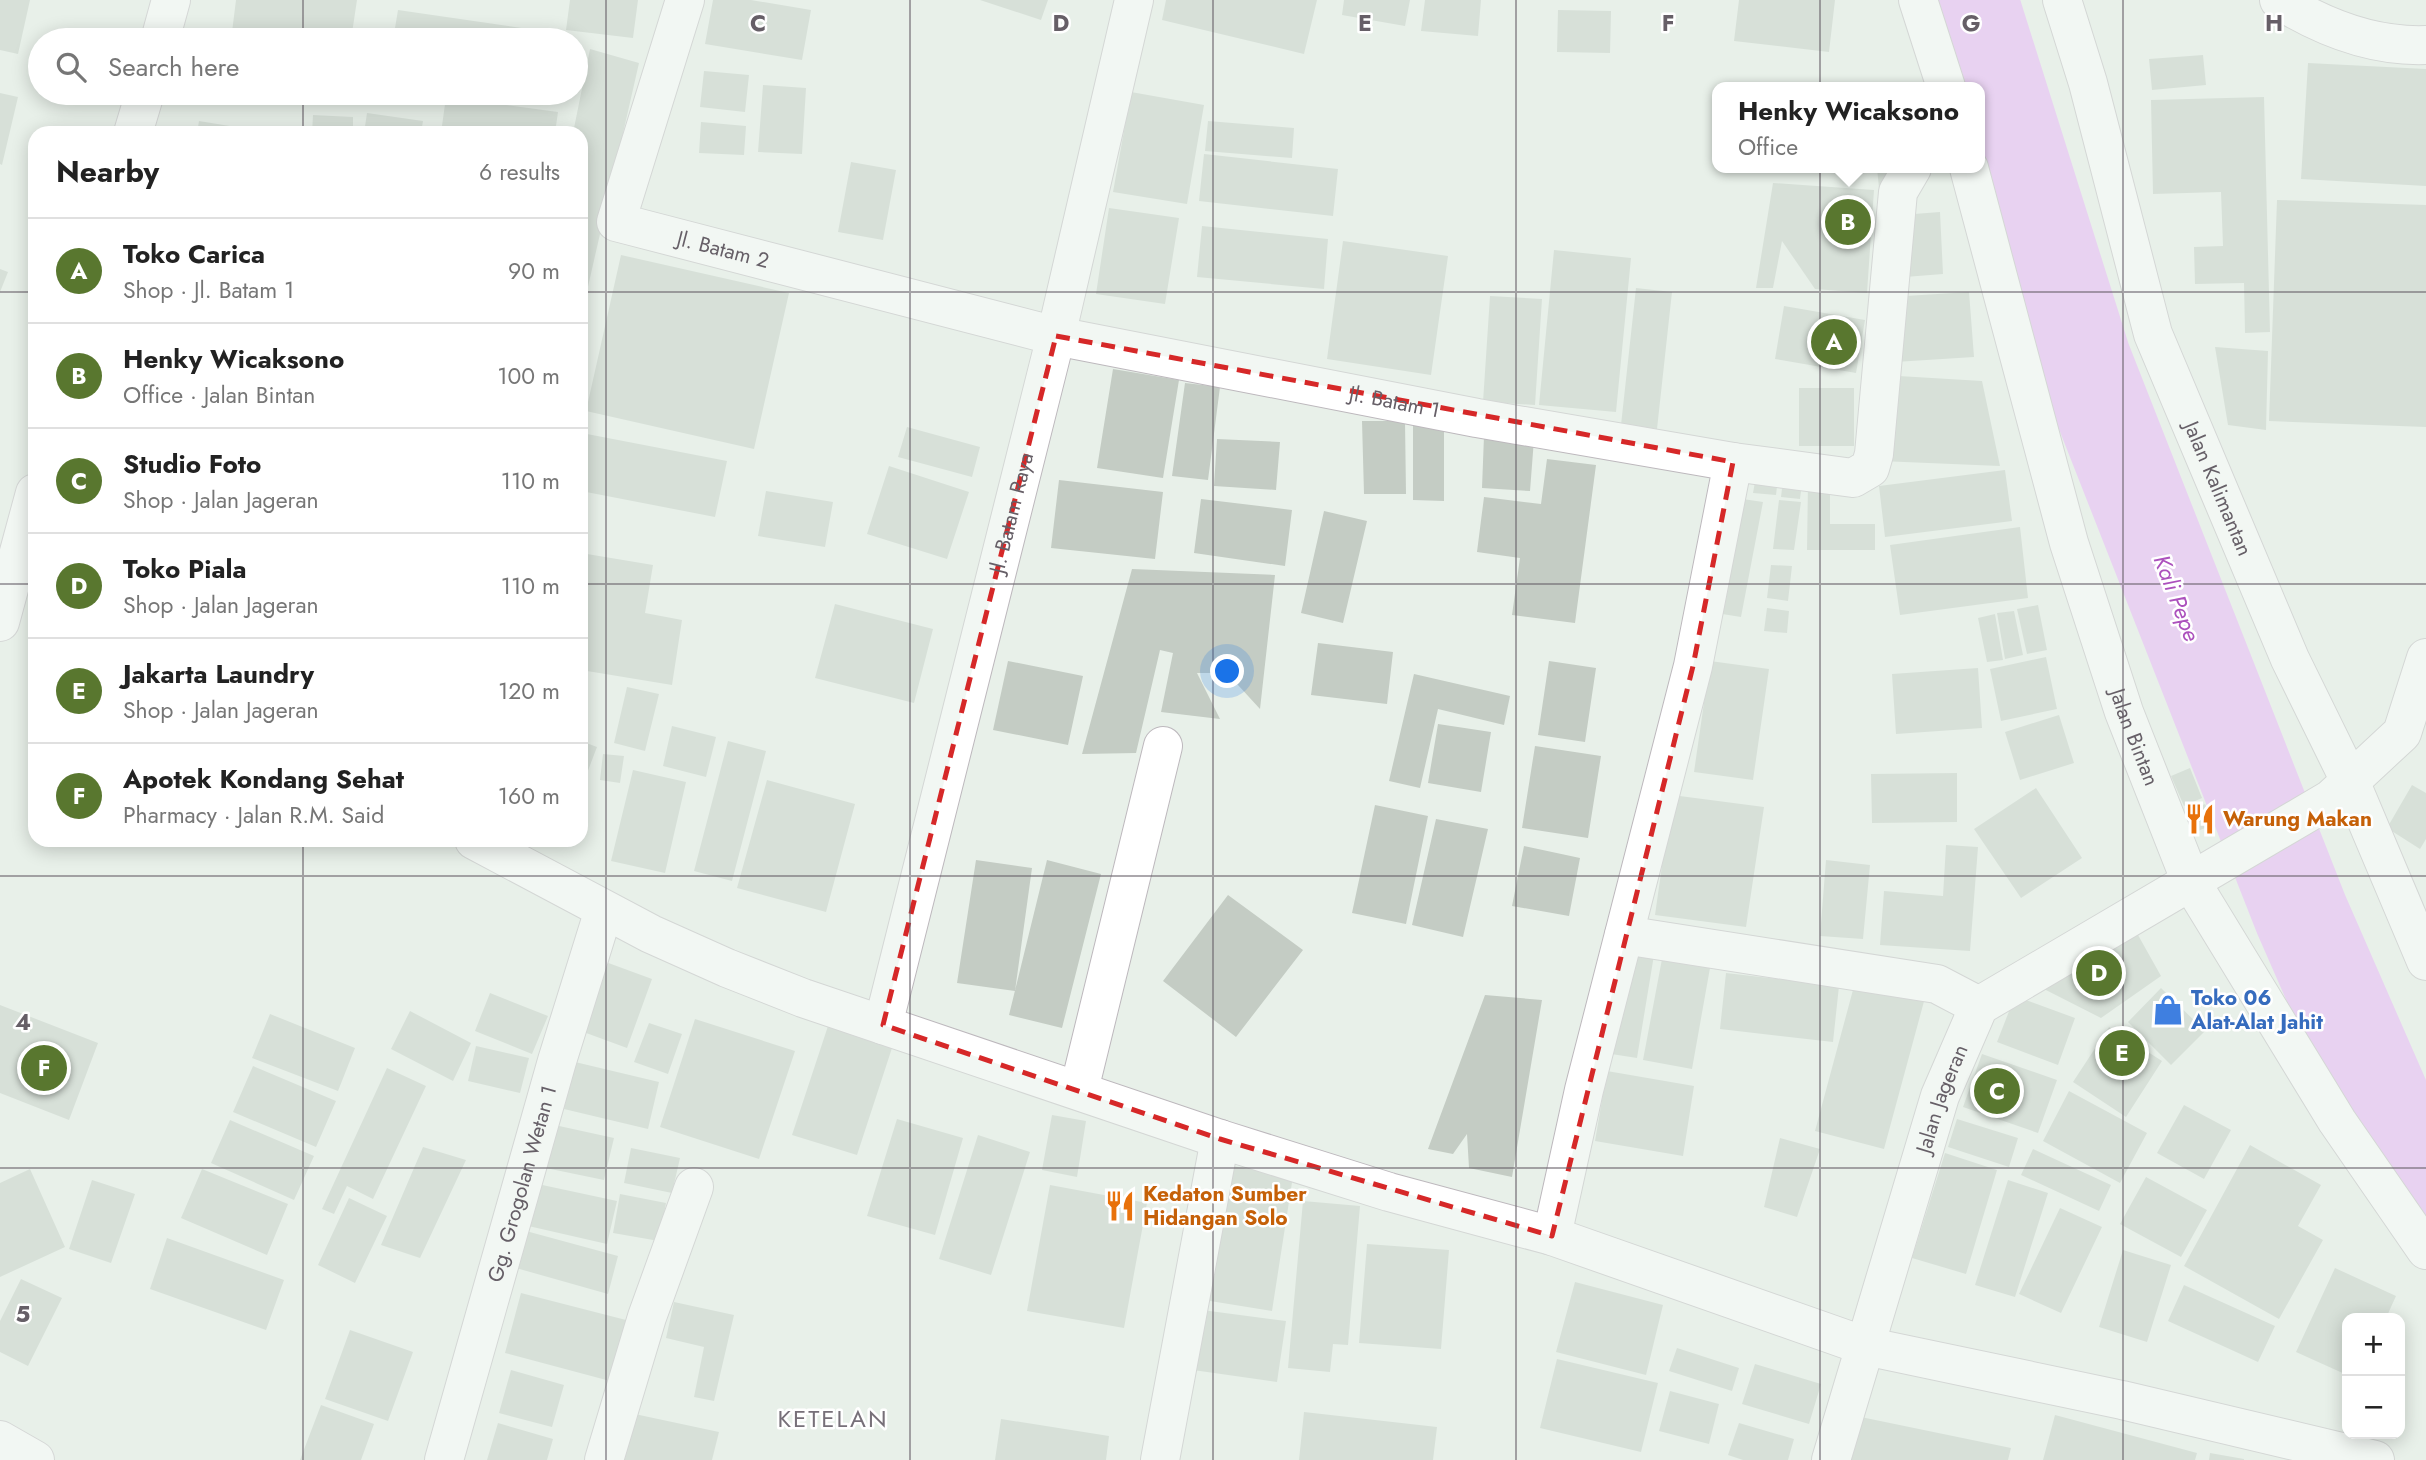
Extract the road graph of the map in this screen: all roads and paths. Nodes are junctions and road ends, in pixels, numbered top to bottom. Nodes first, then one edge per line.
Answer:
1 (685, 0) edge
2 (1134, 0) edge
3 (1918, 0) edge
4 (2062, 0) edge
5 (2279, 0) edge
6 (170, 1) edge
7 (163, 28) edge
8 (2426, 45) edge
9 (1944, 82) edge
10 (141, 105) edge
11 (135, 126) edge
12 (1909, 173) edge
13 (1970, 173) edge
14 (1056, 336) junction
15 (1733, 462) junction
16 (28, 551) edge
17 (25, 575) edge
18 (0, 622) edge
19 (2426, 658) edge
20 (2414, 736) edge
21 (1163, 746) dead end
22 (2340, 790) junction
23 (487, 847) edge
24 (2205, 874) junction
25 (604, 910) junction
26 (1624, 935) junction
27 (2426, 961) edge
28 (1979, 1006) junction
29 (883, 1025) junction
30 (1079, 1090) junction
31 (1220, 1139) junction
32 (694, 1187) dead end
33 (1552, 1236) junction
34 (2426, 1250) edge
35 (1866, 1346) junction
36 (0, 1440) edge
37 (2369, 1459) edge
38 (35, 1460) edge
39 (444, 1460) edge
40 (604, 1460) edge
41 (1160, 1460) edge
42 (1831, 1460) edge

1 - 14 street, Jl. Batam 2
2 - 14 street, Jl. Batam Raya
3 - 9 street
4 - 22 street, Jalan Kalimantan
5 - 8 street
6 - 7 street
10 - 11 street
12 - 15 street, Jl. Batam 1
13 - 24 street, Jalan Bintan
14 - 15 street, Jl. Batam 1
14 - 29 street, Jl. Batam Raya
15 - 26 street
16 - 17 street
17 - 18 street
19 - 20 street
20 - 22 street
21 - 30 street
22 - 24 street
22 - 27 street, Jalan Kalimantan
23 - 25 street
24 - 28 street
24 - 34 street, Jalan Bintan
25 - 29 street
25 - 39 street, Gg. Grogolan Wetan 1
26 - 28 street
26 - 33 street
28 - 35 street, Jalan Jageran
29 - 30 street
30 - 31 street
31 - 33 street
31 - 41 street
32 - 40 street
33 - 35 street
35 - 37 street
35 - 42 street, Jalan Jageran
36 - 38 street

